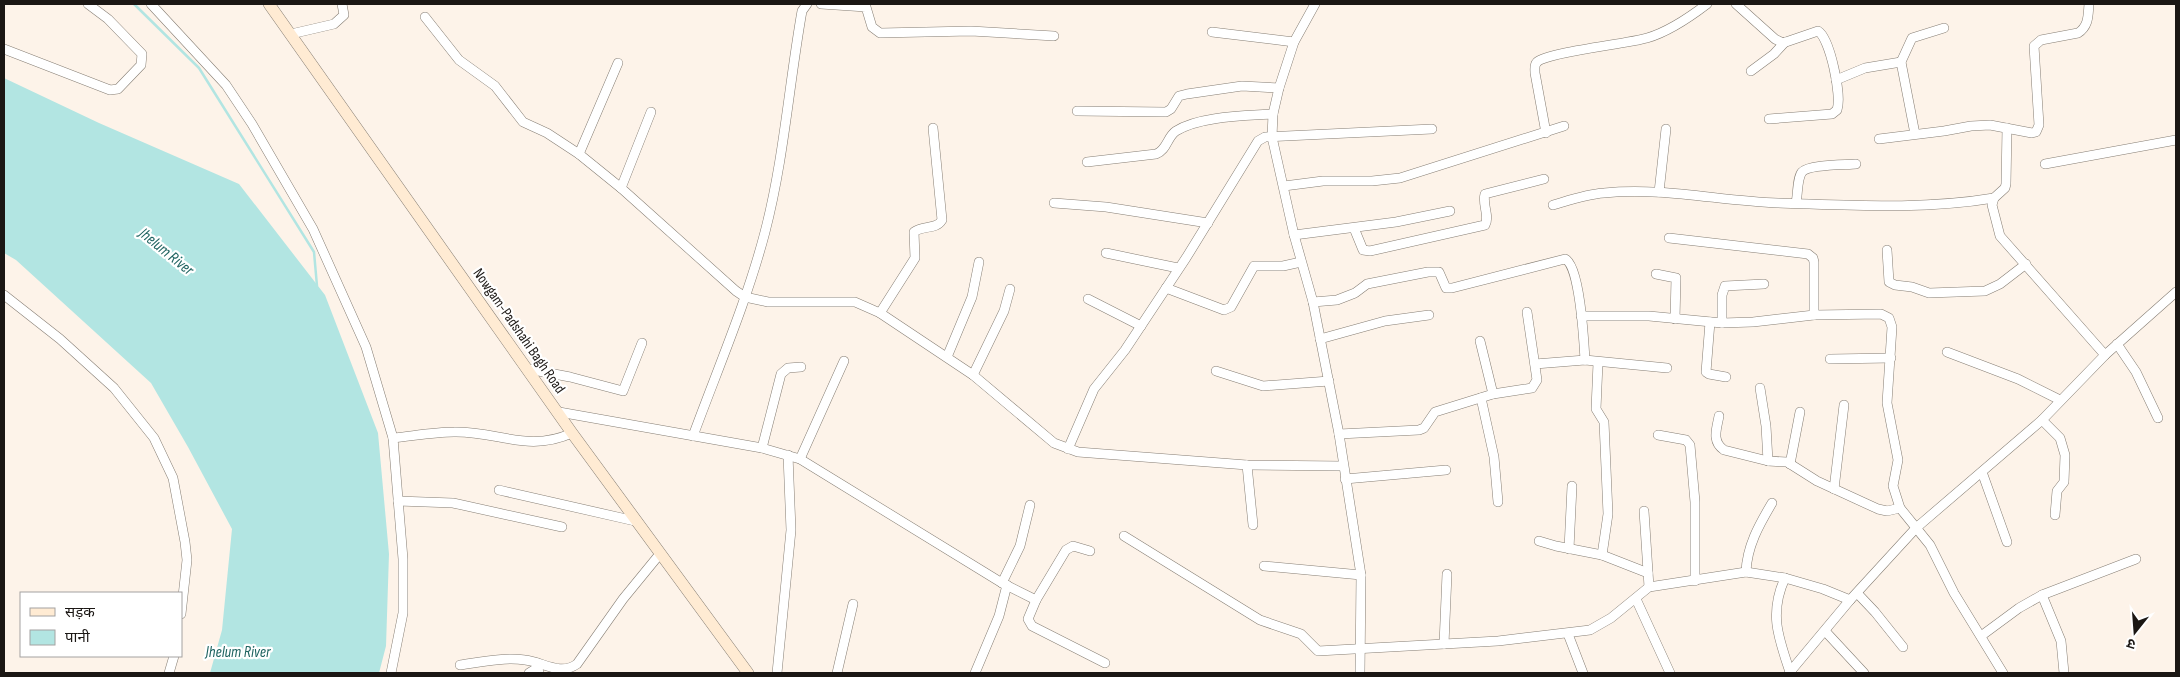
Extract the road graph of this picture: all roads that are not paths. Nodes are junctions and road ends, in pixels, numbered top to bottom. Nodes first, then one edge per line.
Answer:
1 (88, 4) edge
2 (151, 4) edge
3 (269, 4) edge
4 (342, 4) edge
5 (802, 4) edge
6 (821, 4) edge
7 (1315, 4) edge
8 (1707, 4) edge
9 (1736, 4) edge
10 (2089, 4) edge
11 (866, 6) edge
12 (425, 17) dead end
13 (1944, 28) dead end
14 (1212, 32) dead end
15 (291, 34) junction
16 (1054, 36) dead end
17 (1294, 42) junction
18 (1785, 42) junction
19 (4, 50) edge
20 (1901, 62) junction
21 (618, 63) dead end
22 (1751, 71) dead end
23 (1836, 80) junction
24 (1279, 88) junction
25 (1077, 111) dead end
26 (651, 112) dead end
27 (1273, 114) junction
28 (1769, 119) dead end
29 (1564, 126) dead end
30 (933, 128) dead end
31 (2008, 128) junction
32 (1432, 129) dead end
33 (1666, 129) dead end
34 (1546, 133) junction
35 (1915, 134) junction
36 (1272, 137) junction
37 (1878, 138) dead end
38 (2176, 140) edge
39 (579, 154) junction
40 (1087, 162) dead end
41 (1856, 164) dead end
42 (2045, 164) dead end
43 (1544, 178) dead end
44 (1284, 186) junction
45 (621, 188) junction
46 (1659, 192) junction
47 (1994, 198) junction
48 (1054, 203) dead end
49 (1796, 203) junction
50 (1553, 204) dead end
51 (1450, 211) dead end
52 (1208, 223) junction
53 (1354, 228) junction
54 (1294, 235) junction
55 (1669, 238) dead end
56 (1886, 250) dead end
57 (1106, 254) dead end
58 (979, 262) dead end
59 (1301, 262) junction
60 (2026, 264) junction
61 (1178, 268) junction
62 (1656, 274) dead end
63 (1764, 284) dead end
64 (1166, 288) junction
65 (1010, 289) dead end
66 (2176, 292) edge
67 (4, 296) edge
68 (745, 296) junction
69 (1088, 299) dead end
70 (1313, 302) junction
71 (1527, 312) dead end
72 (880, 313) junction
73 (1430, 315) dead end
74 (1814, 315) junction
75 (1581, 316) junction
76 (1675, 318) junction
77 (1710, 322) junction
78 (1722, 323) junction
79 (1141, 326) junction
80 (1320, 339) junction
81 (1480, 341) dead end
82 (642, 343) dead end
83 (2117, 344) junction
84 (1947, 352) dead end
85 (2105, 355) junction
86 (947, 357) junction
87 (1891, 358) junction
88 (1830, 359) dead end
89 (1585, 360) junction
90 (844, 361) dead end
91 (1598, 363) junction
92 (1535, 364) junction
93 (801, 367) dead end
94 (1667, 368) dead end
95 (528, 369) junction
96 (1216, 371) dead end
97 (973, 376) junction
98 (1726, 377) dead end
99 (1329, 381) junction
100 (1760, 388) dead end
101 (1493, 394) junction
102 (1480, 398) junction
103 (2060, 400) junction
104 (1844, 406) dead end
105 (558, 412) junction
106 (1800, 412) dead end
107 (1719, 416) dead end
108 (2158, 418) dead end
109 (2042, 420) junction
110 (572, 433) junction
111 (1339, 434) junction
112 (1658, 435) dead end
113 (693, 436) junction
114 (393, 438) junction
115 (762, 448) junction
116 (1068, 449) junction
117 (788, 455) junction
118 (800, 459) junction
119 (1768, 461) junction
120 (1790, 464) junction
121 (1247, 466) junction
122 (1343, 466) junction
123 (1446, 470) dead end
124 (1982, 472) junction
125 (1345, 479) junction
126 (1572, 486) dead end
127 (1834, 489) junction
128 (499, 490) dead end
129 (398, 501) junction
130 (1498, 502) dead end
131 (1772, 504) dead end
132 (1030, 505) dead end
133 (1900, 508) junction
134 (1644, 511) dead end
135 (2055, 515) dead end
136 (635, 521) junction
137 (1253, 525) dead end
138 (562, 527) dead end
139 (1916, 528) junction
140 (1124, 536) dead end
141 (1539, 541) dead end
142 (2008, 542) dead end
143 (1569, 549) junction
144 (1090, 551) dead end
145 (659, 554) junction
146 (1602, 555) junction
147 (2136, 558) dead end
148 (1264, 566) dead end
149 (1746, 572) junction
150 (1648, 573) junction
151 (1447, 574) dead end
152 (1361, 575) junction
153 (1785, 578) junction
154 (1695, 581) junction
155 (1004, 584) junction
156 (1649, 587) junction
157 (1857, 593) junction
158 (2042, 595) junction
159 (1636, 599) junction
160 (1036, 600) junction
161 (1850, 600) junction
162 (853, 604) dead end
163 (182, 605) edge
164 (1825, 631) junction
165 (1568, 634) junction
166 (1981, 636) junction
167 (1444, 644) junction
168 (1903, 647) dead end
169 (1362, 649) junction
170 (174, 657) edge
171 (1105, 662) dead end
172 (460, 664) dead end
173 (538, 668) edge
174 (1790, 672) edge
175 (169, 673) edge
176 (391, 673) edge
177 (529, 673) edge
178 (748, 673) edge
179 (777, 673) edge
180 (837, 673) edge
181 (976, 673) edge
182 (1360, 673) edge
183 (1583, 673) edge
184 (1670, 673) edge
185 (1864, 673) edge
186 (2001, 673) edge
187 (2064, 673) edge

1 - 19 street
2 - 114 street
3 - 15 main road, Nowgam-Padshahi Bagh Road
4 - 15 street
5 - 68 street
6 - 11 street
7 - 17 street
8 - 34 street
9 - 18 street
10 - 31 street
11 - 16 street
12 - 39 street
13 - 20 street
14 - 17 street
15 - 95 main road, Nowgam-Padshahi Bagh Road
17 - 24 street
18 - 22 street
18 - 23 street
20 - 23 street
20 - 35 street
21 - 39 street
23 - 28 street
24 - 25 street
24 - 27 street
26 - 45 street
27 - 36 street
27 - 40 street
29 - 34 street
30 - 72 street
31 - 35 street
31 - 47 street
32 - 36 street
33 - 46 street
34 - 44 street
35 - 37 street
36 - 44 street
36 - 52 street
38 - 42 street
39 - 45 street
41 - 49 street
43 - 53 street
44 - 54 street
45 - 68 street
46 - 49 street
46 - 50 street
47 - 49 street
47 - 60 street
48 - 52 street
51 - 53 street
52 - 61 street
53 - 54 street
54 - 59 street
55 - 74 street
56 - 60 street
57 - 61 street
58 - 86 street
59 - 64 street
59 - 70 street
60 - 85 street
61 - 64 street
62 - 76 street
63 - 78 street
64 - 79 street
65 - 97 street
66 - 83 street
67 - 163 street
68 - 72 street
68 - 113 street
69 - 79 street
70 - 75 street
70 - 80 street
71 - 92 street
72 - 86 street
73 - 80 street
74 - 78 street
74 - 87 street
75 - 76 street
75 - 89 street
76 - 77 street
77 - 78 street
77 - 98 street
79 - 116 street
80 - 99 street
81 - 101 street
82 - 95 street
83 - 85 street
83 - 108 street
84 - 103 street
85 - 103 street
86 - 97 street
87 - 88 street
87 - 133 street
89 - 91 street
89 - 92 street
90 - 118 street
91 - 94 street
91 - 146 street
92 - 101 street
93 - 115 street
95 - 105 main road, Nowgam-Padshahi Bagh Road
96 - 99 street
97 - 116 street
99 - 111 street
100 - 119 street
101 - 102 street
102 - 111 street
102 - 130 street
103 - 109 street
104 - 127 street
105 - 110 main road, Nowgam-Padshahi Bagh Road
105 - 113 street
106 - 120 street
107 - 119 street
109 - 124 street
109 - 135 street
110 - 114 street
110 - 136 main road, Nowgam-Padshahi Bagh Road
111 - 122 street
112 - 154 street
113 - 115 street
114 - 129 street
115 - 117 street
116 - 121 street
117 - 118 street
117 - 179 street
118 - 155 street
119 - 120 street
120 - 127 street
121 - 122 street
121 - 137 street
122 - 125 street
123 - 125 street
124 - 139 street
124 - 142 street
125 - 152 street
126 - 143 street
127 - 133 street
128 - 136 street
129 - 138 street
129 - 176 street
131 - 149 street
132 - 155 street
133 - 139 street
134 - 150 street
136 - 145 main road, Nowgam-Padshahi Bagh Road
139 - 157 street
139 - 166 street
140 - 169 street
141 - 143 street
143 - 146 street
144 - 160 street
145 - 173 street
145 - 178 main road, Nowgam-Padshahi Bagh Road
146 - 150 street
147 - 158 street
148 - 152 street
149 - 153 street
149 - 154 street
150 - 156 street
151 - 167 street
152 - 169 street
153 - 161 street
153 - 174 street
154 - 156 street
155 - 160 street
155 - 181 street
156 - 159 street
157 - 161 street
157 - 168 street
158 - 166 street
158 - 187 street
159 - 165 street
159 - 184 street
160 - 171 street
161 - 164 street
162 - 180 street
164 - 174 street
164 - 185 street
165 - 167 street
165 - 183 street
166 - 186 street
167 - 169 street
169 - 182 street
170 - 175 street
172 - 173 street
173 - 177 street

